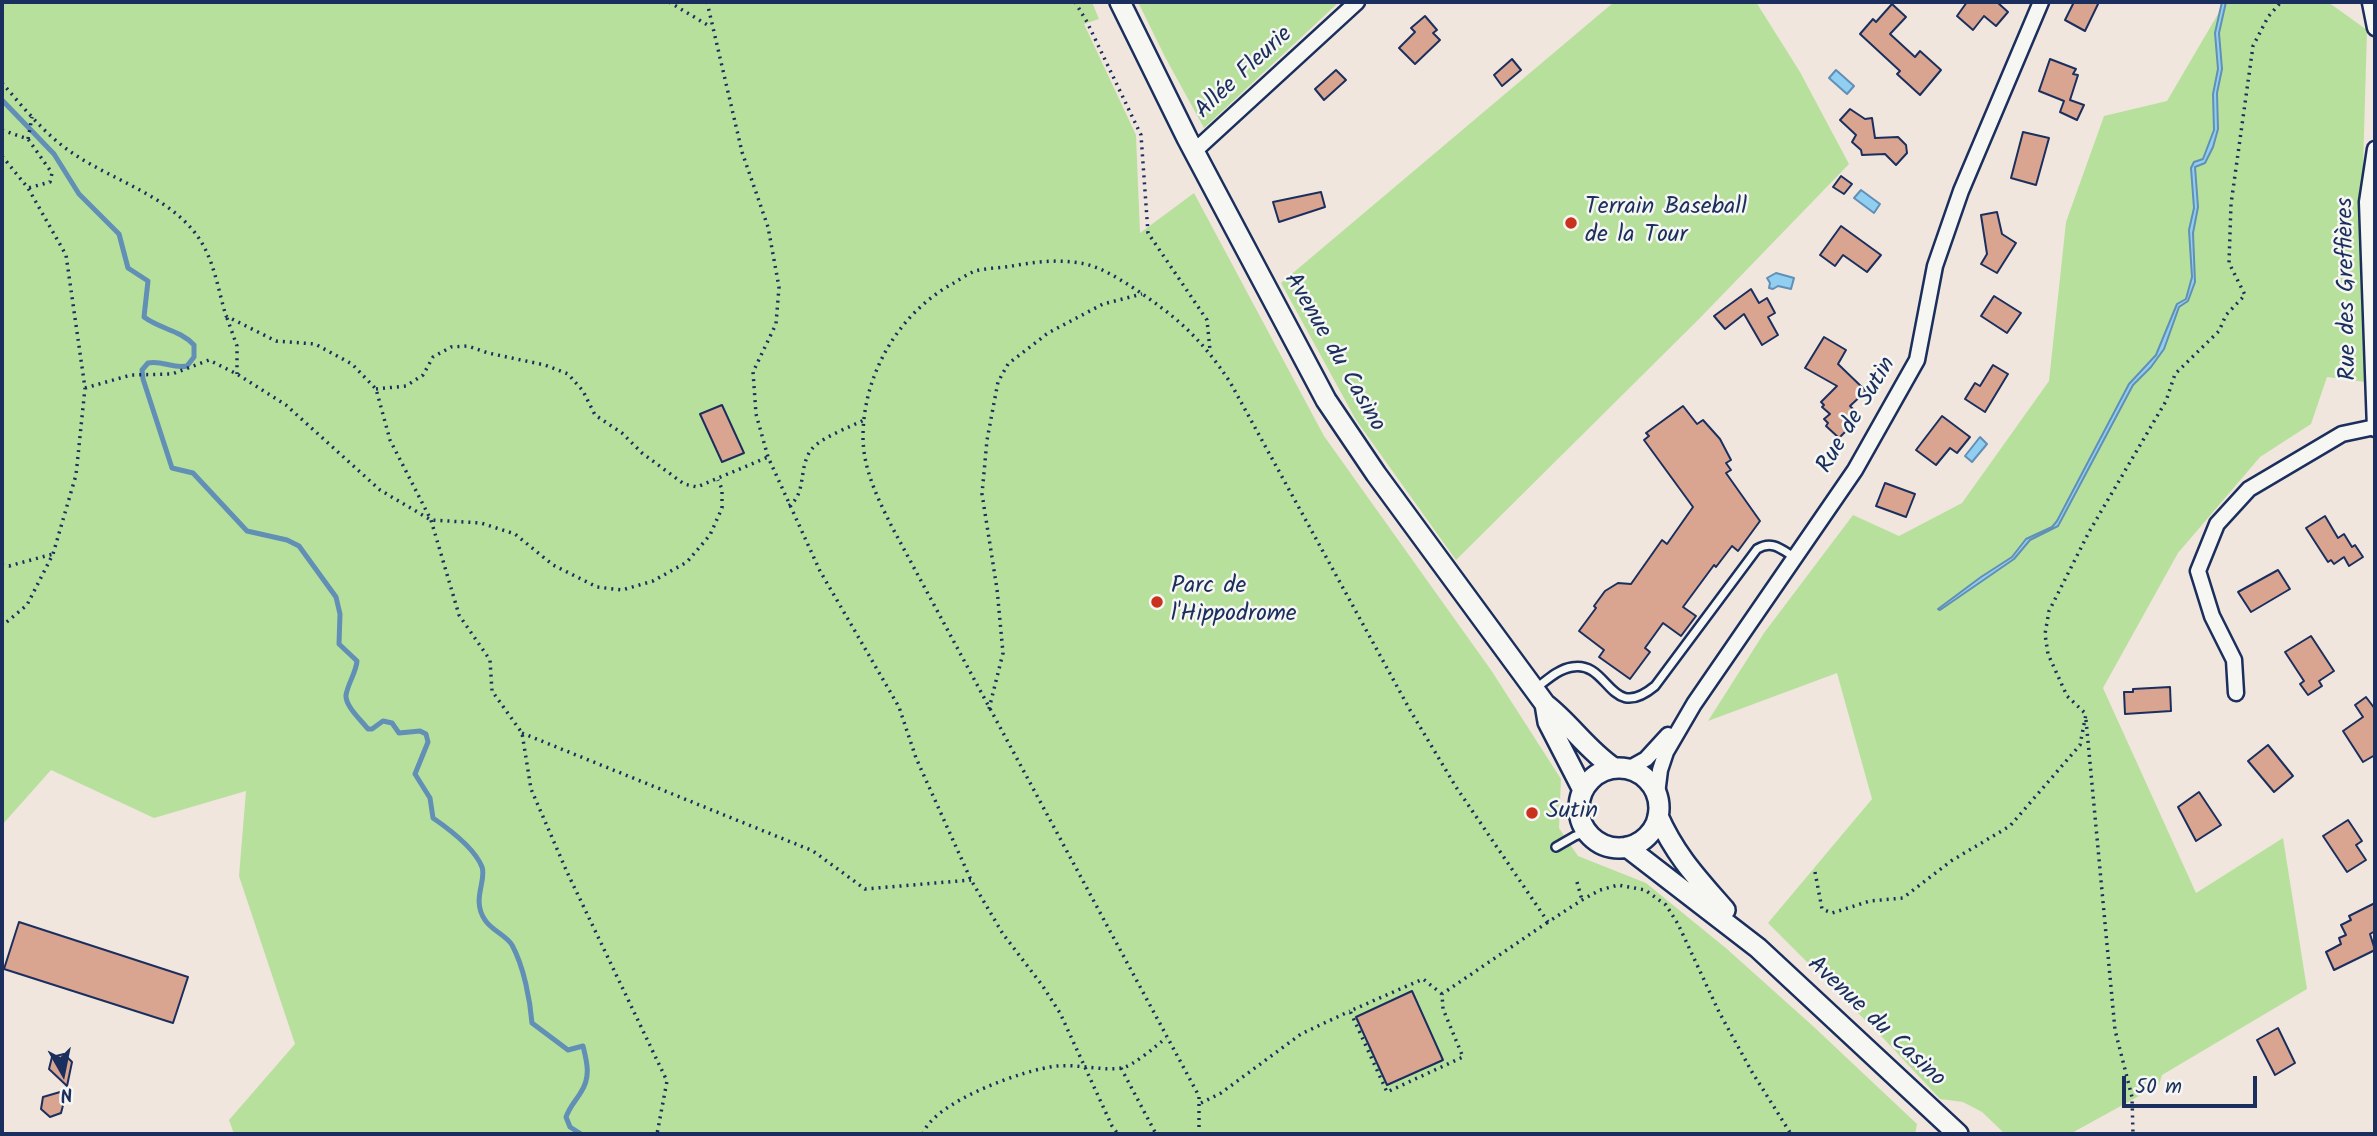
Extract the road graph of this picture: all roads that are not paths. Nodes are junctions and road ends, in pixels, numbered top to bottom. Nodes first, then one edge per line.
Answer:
1 (1120, 2) edge
2 (1357, 2) edge
3 (2041, 2) edge
4 (2371, 4) edge
5 (2375, 28) edge
6 (1194, 149) junction
7 (2375, 149) edge
8 (2375, 428) edge
9 (1794, 557) junction
10 (2236, 693) dead end
11 (1539, 697) junction
12 (1694, 704) junction
13 (1621, 768) junction
14 (1583, 790) junction
15 (1657, 794) junction
16 (1658, 816) junction
17 (1587, 832) junction
18 (1556, 847) dead end
19 (1628, 847) junction
20 (1758, 948) junction
21 (1958, 1134) edge

1 - 6 street, Avenue du Casino
2 - 6 street, Allée Fleurie
3 - 9 street, Rue de Sutin
4 - 5 street
6 - 11 street, Avenue du Casino
7 - 8 street, Rue des Greffières
8 - 10 street
9 - 11 lane
9 - 12 street, Rue de Sutin
11 - 13 street
11 - 14 street
12 - 13 street, Rue de Sutin
12 - 15 street, Rue de Sutin
13 - 14 street
13 - 15 street
14 - 17 street
15 - 16 street
16 - 19 street
16 - 20 street
17 - 18 lane
17 - 19 street
19 - 20 street
20 - 21 street, Avenue du Casino

